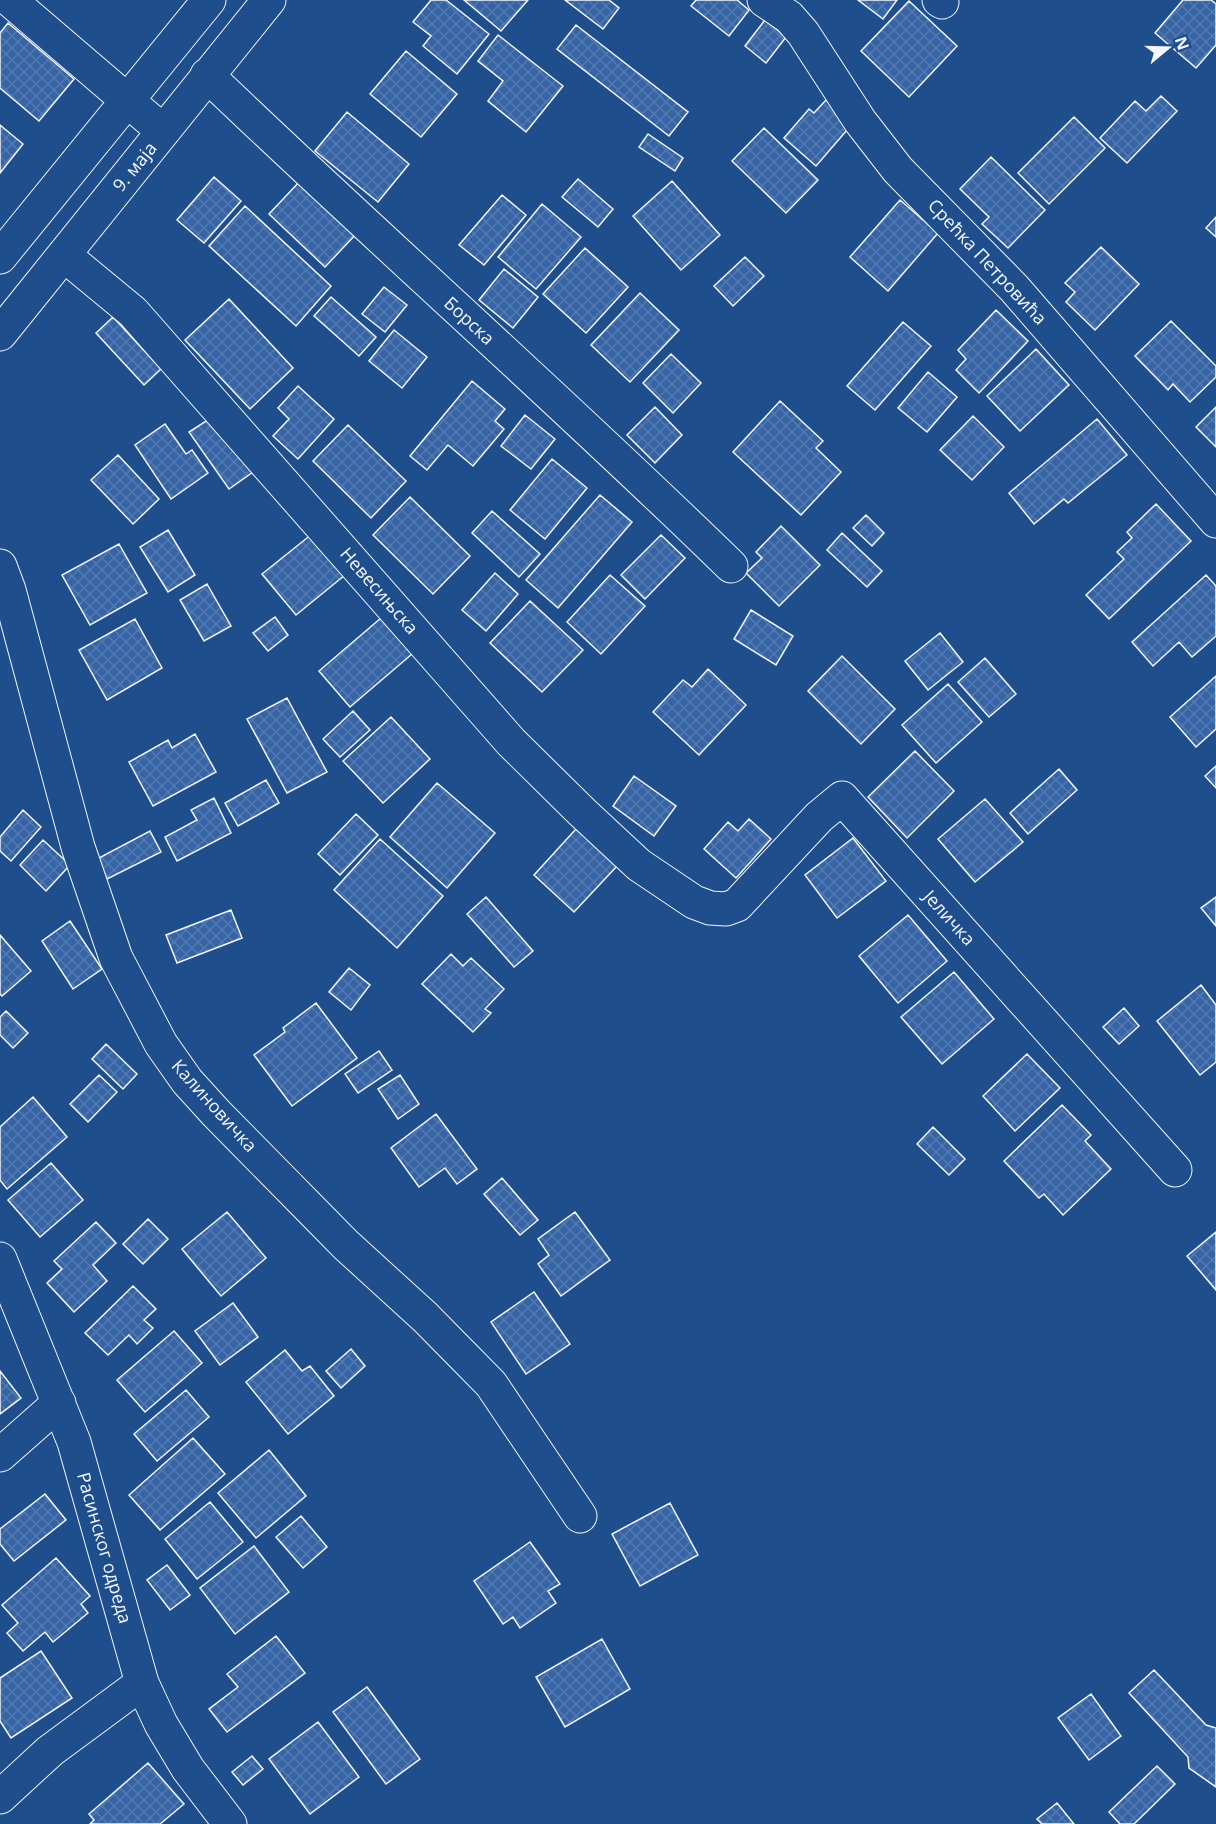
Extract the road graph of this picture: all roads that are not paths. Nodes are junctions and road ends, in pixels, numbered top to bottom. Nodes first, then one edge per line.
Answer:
1 (10, 0) edge
2 (209, 0) edge
3 (269, 0) edge
4 (764, 0) edge
5 (207, 75) junction
6 (127, 100) junction
7 (163, 131) junction
8 (64, 255) junction
9 (0, 257) edge
10 (0, 334) edge
11 (1216, 521) edge
12 (0, 566) edge
13 (731, 566) dead end
14 (710, 908) joint
15 (1175, 1170) dead end
16 (0, 1259) edge
17 (59, 1403) junction
18 (0, 1455) edge
19 (580, 1516) dead end
20 (142, 1683) junction
21 (0, 1797) edge
22 (230, 1824) edge

1 - 6 street
2 - 6 street
3 - 5 street, 9. маја
4 - 11 street, Срећка Петровића
5 - 7 street, 9. маја
5 - 13 street, Борска
6 - 7 street
6 - 9 street
7 - 8 street, 9. маја
8 - 10 street, 9. маја
8 - 14 street, Невесињска
12 - 19 street, Калиновичка
14 - 15 street, Јеличка
16 - 17 street, Расинског одреда
17 - 18 street
17 - 20 street, Расинског одреда
20 - 21 street
20 - 22 street, Расинског одреда

